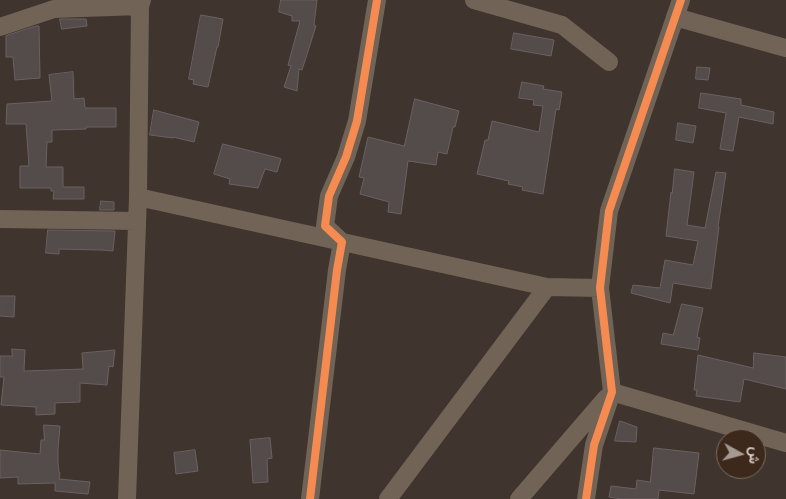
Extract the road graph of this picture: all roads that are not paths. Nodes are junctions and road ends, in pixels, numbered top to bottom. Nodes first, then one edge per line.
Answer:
1 (378, 0) edge
2 (474, 0) edge
3 (681, 0) edge
4 (141, 3) edge
5 (675, 16) junction
6 (0, 27) edge
7 (786, 48) edge
8 (609, 62) dead end
9 (138, 197) junction
10 (0, 219) edge
11 (137, 221) junction
12 (342, 242) junction
13 (547, 287) junction
14 (600, 288) junction
15 (612, 392) junction
16 (786, 443) edge
17 (127, 499) edge
18 (310, 499) edge
19 (388, 499) edge
20 (519, 499) edge
21 (586, 499) edge

1 - 12 street
2 - 8 street
3 - 5 street
4 - 6 street
4 - 9 street
5 - 7 street
5 - 14 street
9 - 11 street
9 - 12 street
10 - 11 street
11 - 17 street
12 - 13 street
12 - 18 street
13 - 14 street
13 - 19 street
14 - 15 street
15 - 16 street
15 - 20 street
15 - 21 street

